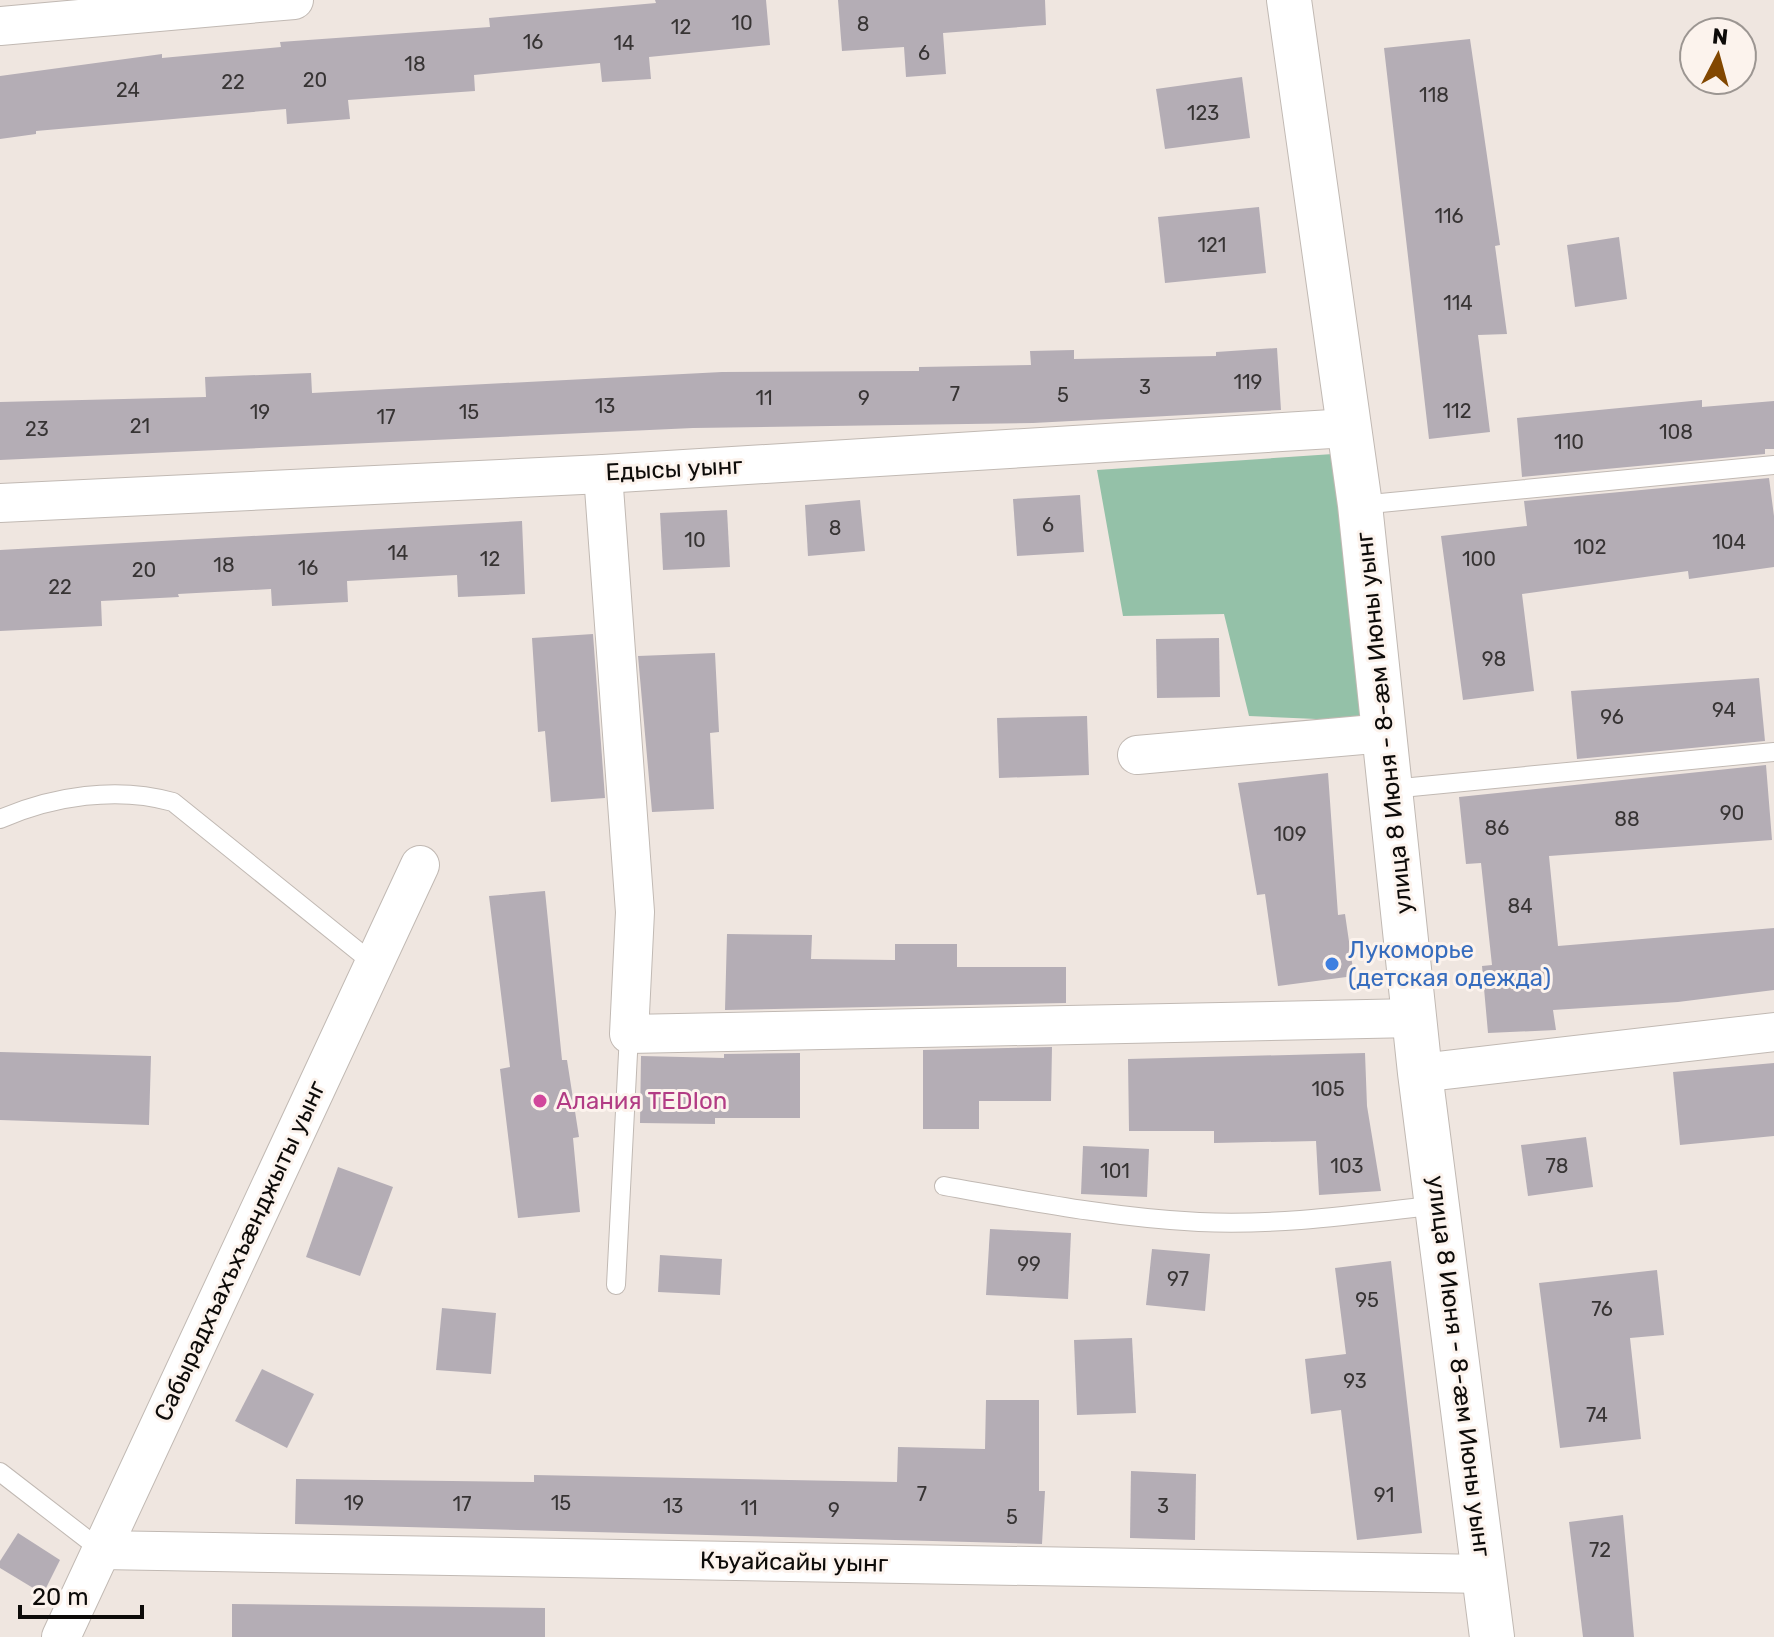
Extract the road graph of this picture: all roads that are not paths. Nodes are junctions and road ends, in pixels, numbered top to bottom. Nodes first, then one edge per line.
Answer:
1 (294, 0) edge
2 (1289, 0) edge
3 (0, 26) edge
4 (1348, 428) junction
5 (1774, 465) edge
6 (603, 474) junction
7 (0, 503) edge
8 (1360, 505) junction
9 (1385, 733) junction
10 (1774, 752) edge
11 (1137, 755) dead end
12 (1391, 789) junction
13 (0, 819) edge
14 (420, 865) dead end
15 (374, 964) junction
16 (1415, 1018) junction
17 (1774, 1032) edge
18 (629, 1034) junction
19 (1420, 1073) junction
20 (944, 1186) dead end
21 (1438, 1205) junction
22 (616, 1285) dead end
23 (0, 1472) edge
24 (101, 1550) junction
25 (1486, 1574) junction
26 (61, 1637) edge
27 (1492, 1637) edge

1 - 3 street
2 - 4 highway, улица 8 Июня - 8-ӕм Июны уынг
4 - 6 street, Едысы уынг
4 - 8 highway, улица 8 Июня - 8-ӕм Июны уынг
5 - 8 lane
6 - 7 street, Едысы уынг
6 - 18 street
8 - 9 highway, улица 8 Июня - 8-ӕм Июны уынг
9 - 11 street
9 - 12 highway, улица 8 Июня - 8-ӕм Июны уынг
10 - 12 lane
12 - 16 highway, улица 8 Июня - 8-ӕм Июны уынг
13 - 15 lane
14 - 15 street, Сабырадхъахъхъæнджыты уынг
15 - 24 street, Сабырадхъахъхъæнджыты уынг
16 - 18 street
16 - 19 highway, улица 8 Июня - 8-ӕм Июны уынг
17 - 19 street
18 - 22 lane
19 - 21 highway, улица 8 Июня - 8-ӕм Июны уынг
20 - 21 lane
21 - 25 highway, улица 8 Июня - 8-ӕм Июны уынг
23 - 24 lane
24 - 25 street, Къуайсайы уынг
24 - 26 street, Сабырадхъахъхъæнджыты уынг
25 - 27 highway, улица 8 Июня - 8-ӕм Июны уынг

